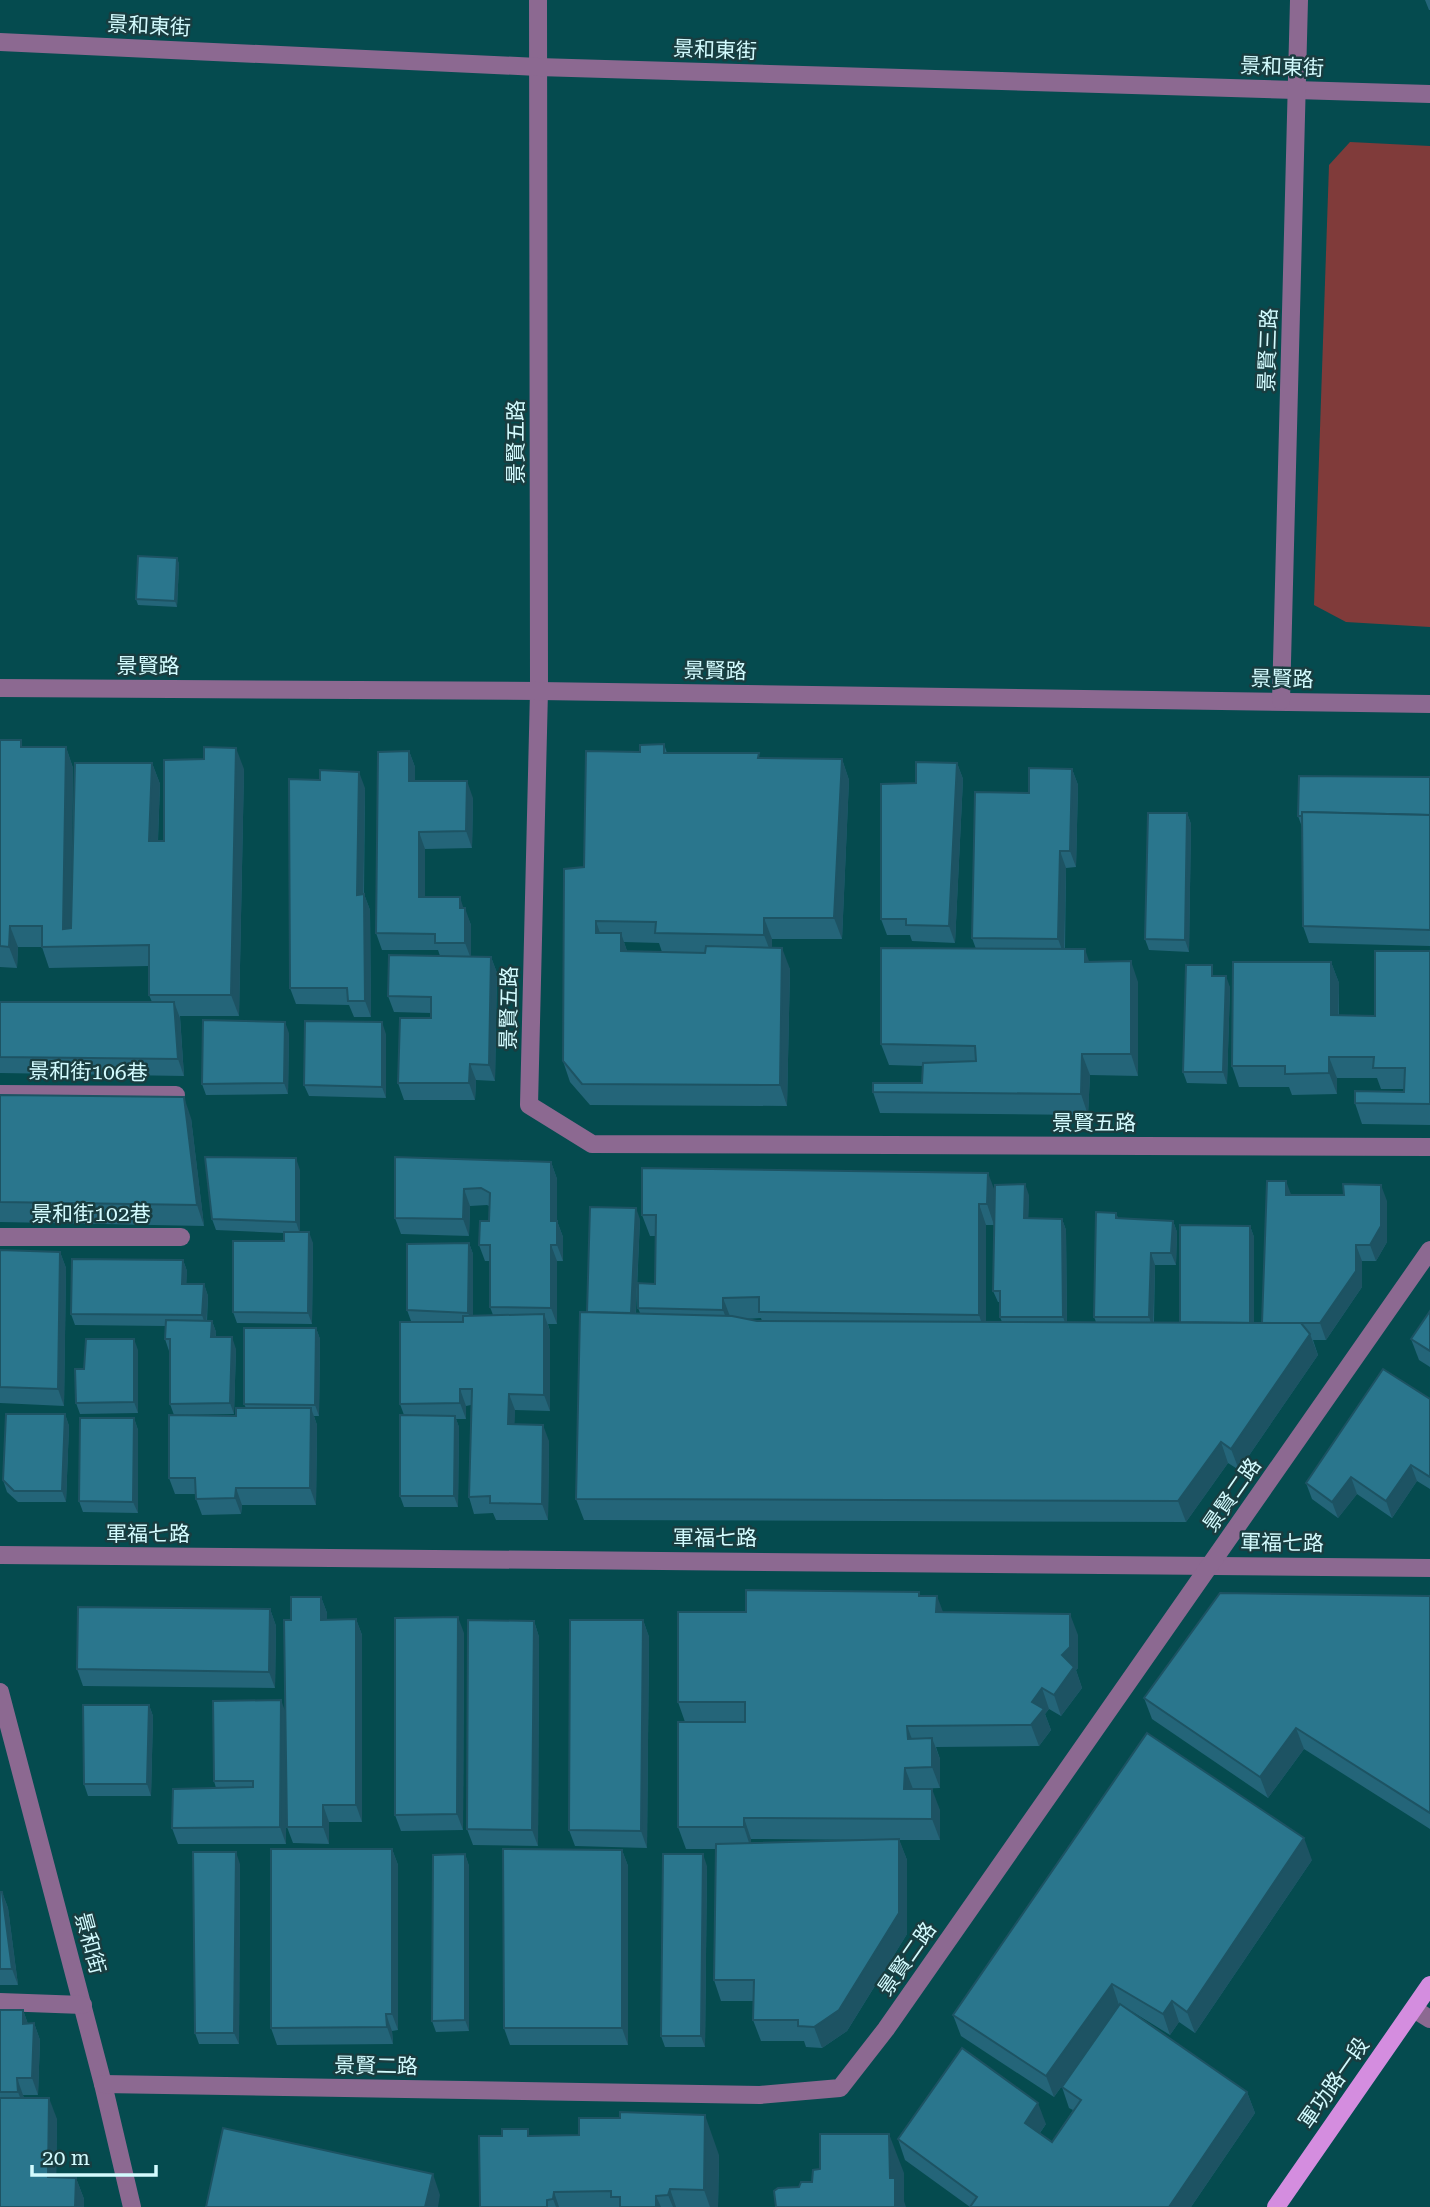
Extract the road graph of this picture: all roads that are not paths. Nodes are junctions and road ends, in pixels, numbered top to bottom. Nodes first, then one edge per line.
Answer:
1 (538, 0) edge
2 (1299, 0) edge
3 (0, 41) edge
4 (538, 67) junction
5 (1297, 90) junction
6 (1430, 94) edge
7 (0, 688) edge
8 (540, 691) junction
9 (1281, 701) junction
10 (1430, 704) edge
11 (0, 1094) edge
12 (176, 1096) edge
13 (1430, 1147) edge
14 (0, 1237) edge
15 (181, 1237) edge
16 (1430, 1251) edge
17 (0, 1555) edge
18 (1211, 1564) junction
19 (1430, 1568) edge
20 (0, 1692) edge
21 (1430, 1985) edge
22 (0, 2001) edge
23 (83, 2005) junction
24 (1414, 2009) junction
25 (1430, 2019) edge
26 (103, 2084) junction
27 (132, 2207) edge
28 (1276, 2207) edge

1 - 4 street, 景賢五路
2 - 5 street, 景賢三路
3 - 4 street, 景和東街
4 - 5 street, 景和東街
4 - 8 street, 景賢五路
5 - 6 street, 景和東街
5 - 9 street, 景賢三路
7 - 8 street, 景賢路
8 - 9 street, 景賢路
8 - 13 street, 景賢五路
9 - 10 street, 景賢路
11 - 12 street, 景和街106巷
14 - 15 street, 景和街102巷
16 - 18 street, 景賢二路
17 - 18 street, 軍福七路
18 - 19 street, 軍福七路
18 - 26 street, 景賢二路
20 - 23 street, 景和街
21 - 24 main road, 軍功路一段
22 - 23 street
23 - 26 street, 景和街
24 - 25 street
24 - 28 main road, 軍功路一段
26 - 27 street, 景和街

